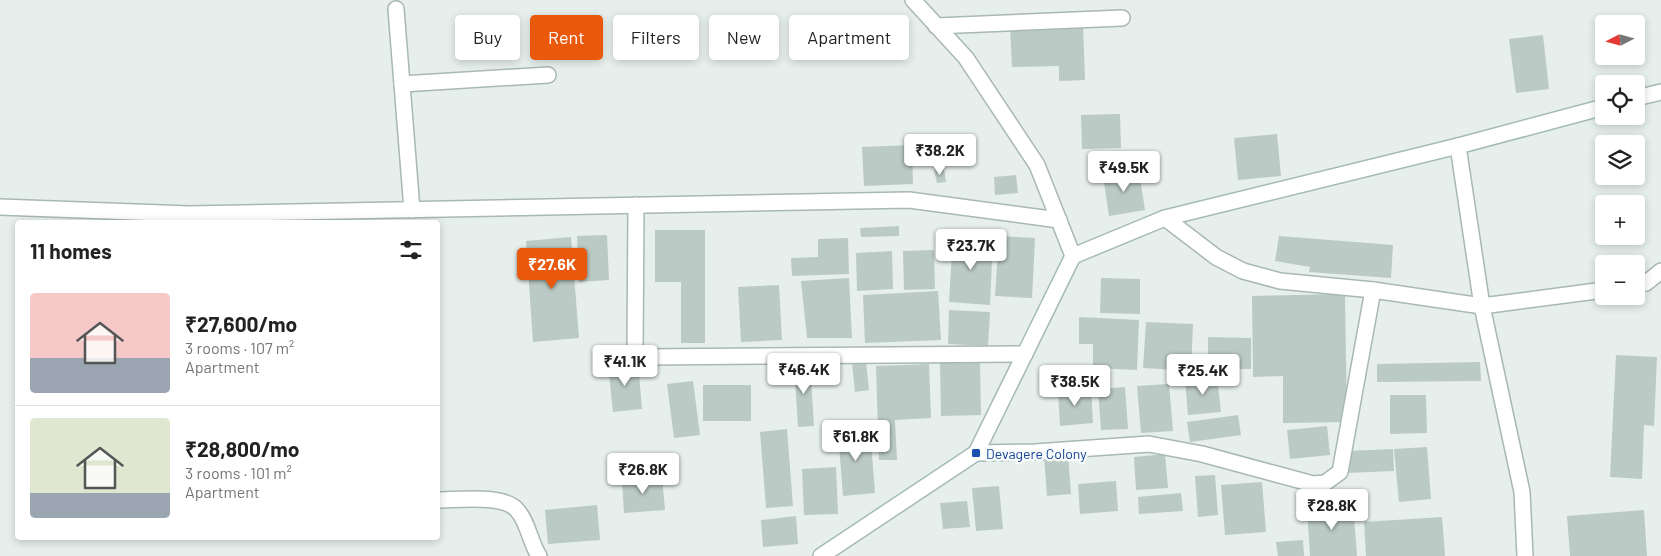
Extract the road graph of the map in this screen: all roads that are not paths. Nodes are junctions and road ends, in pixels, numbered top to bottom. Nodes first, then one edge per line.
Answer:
1 (913, 0) edge
2 (396, 10) dead end
3 (1122, 18) dead end
4 (936, 26) junction
5 (548, 75) dead end
6 (402, 84) junction
7 (1661, 92) edge
8 (1645, 96) edge
9 (1595, 109) edge
10 (1458, 146) junction
11 (636, 206) junction
12 (0, 207) edge
13 (412, 210) junction
14 (1165, 218) junction
15 (1059, 220) junction
16 (1073, 256) junction
17 (1661, 271) edge
18 (1645, 283) edge
19 (1373, 290) junction
20 (1595, 291) edge
21 (1482, 306) junction
22 (1025, 354) junction
23 (976, 453) junction
24 (440, 500) edge
25 (538, 556) edge
26 (821, 556) edge
27 (1525, 556) edge

1 - 4 street
2 - 6 street
3 - 4 street
4 - 15 street
5 - 6 street
6 - 13 street
7 - 8 street
9 - 10 street
10 - 14 street
10 - 21 street
11 - 13 street
11 - 15 street
11 - 22 street
12 - 13 street
14 - 16 street
14 - 19 street
15 - 16 street
16 - 22 street
17 - 18 street
19 - 21 street
19 - 23 street
20 - 21 street
21 - 27 street
22 - 23 street
23 - 26 street
24 - 25 street

